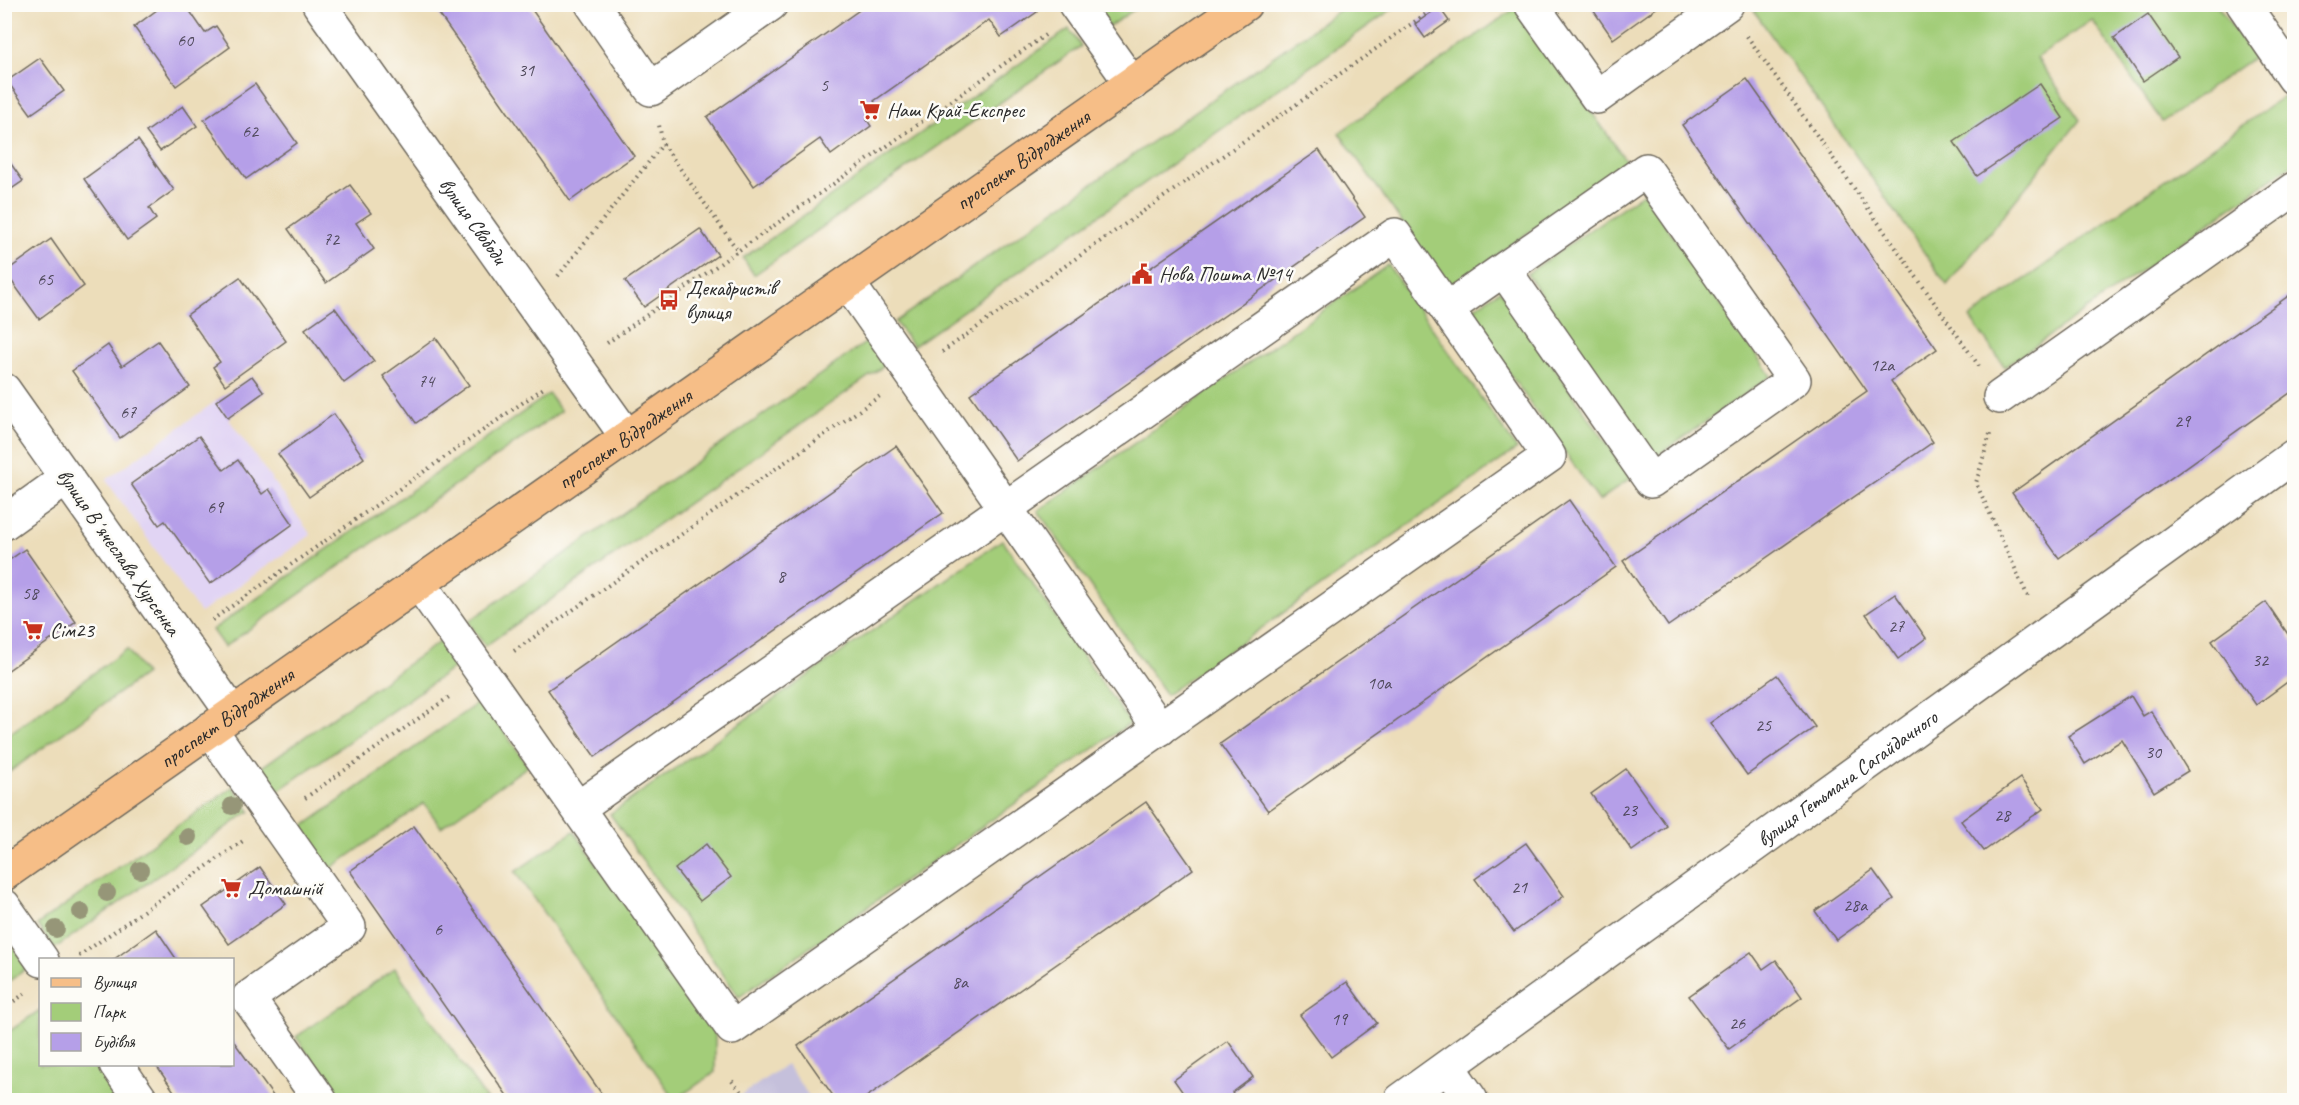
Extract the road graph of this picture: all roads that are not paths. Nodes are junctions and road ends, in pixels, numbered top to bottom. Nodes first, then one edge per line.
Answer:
1 (319, 4) edge
2 (592, 4) edge
3 (771, 4) edge
4 (1245, 4) edge
5 (1531, 4) edge
6 (2243, 4) edge
7 (1726, 5) edge
8 (1078, 8) edge
9 (2295, 78) edge
10 (1132, 84) junction
11 (2295, 189) edge
12 (1504, 270) junction
13 (848, 283) junction
14 (1448, 309) junction
15 (4, 390) edge
16 (2000, 397) road end
17 (627, 437) junction
18 (2295, 456) edge
19 (67, 478) junction
20 (1006, 508) junction
21 (4, 523) edge
22 (419, 583) junction
23 (222, 721) junction
24 (1160, 729) junction
25 (578, 808) junction
26 (4, 874) edge
27 (4, 906) edge
28 (41, 958) edge
29 (117, 1066) edge
30 (1448, 1067) junction
31 (141, 1101) edge
32 (320, 1101) edge
33 (1401, 1101) edge
34 (1471, 1101) edge

1 - 17 street, вулиця Свободи
2 - 3 street
4 - 10 main road, проспект Відродження
5 - 7 street
6 - 9 street
8 - 10 street
10 - 13 main road, проспект Відродження
11 - 16 street
12 - 12 street
12 - 14 street
13 - 17 main road, проспект Відродження
13 - 20 street
14 - 20 street
14 - 24 street
15 - 19 street, вулиця Вʼячеслава Хурсенка
17 - 22 main road, проспект Відродження
18 - 30 street, вулиця Гетьмана Сагайдачного
19 - 21 street
19 - 23 street, вулиця Вʼячеслава Хурсенка
20 - 24 street
20 - 25 street
22 - 23 main road, проспект Відродження
22 - 25 street
23 - 26 main road, проспект Відродження
23 - 32 street, вулиця Вʼячеслава Хурсенка
24 - 25 street
27 - 28 street
29 - 31 street
30 - 33 street, вулиця Гетьмана Сагайдачного
30 - 34 street

